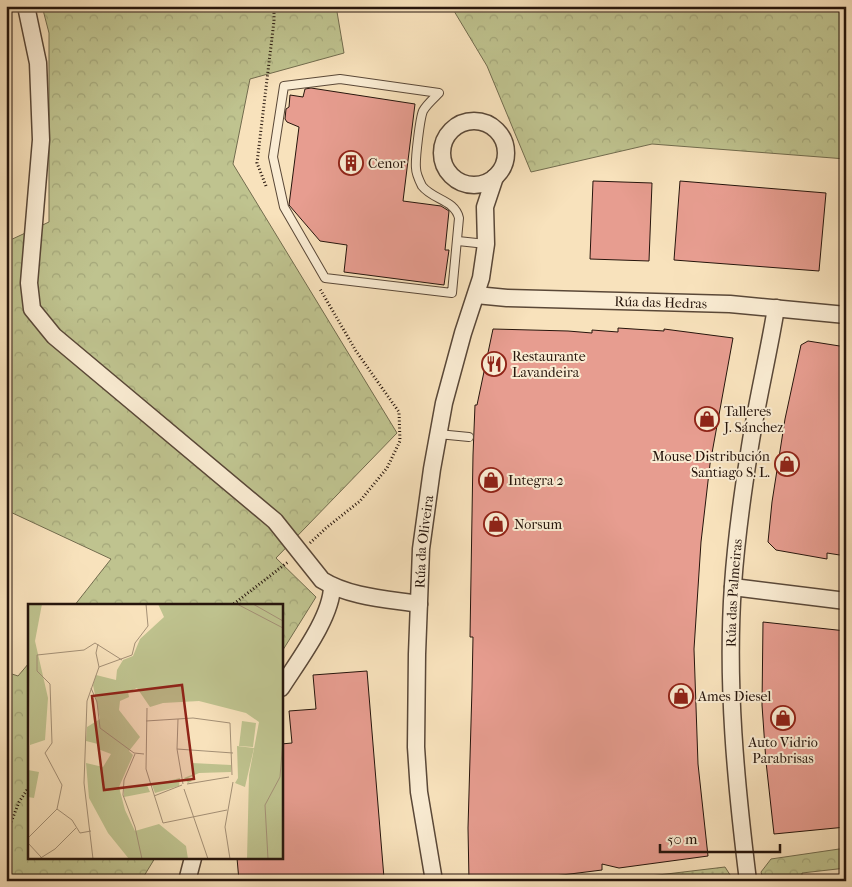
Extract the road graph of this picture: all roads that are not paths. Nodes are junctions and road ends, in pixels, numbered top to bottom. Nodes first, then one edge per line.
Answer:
1 (26, 6) edge
2 (495, 178) junction
3 (469, 184) junction
4 (485, 207) junction
5 (458, 241) junction
6 (486, 244) junction
7 (476, 295) junction
8 (776, 308) junction
9 (846, 315) edge
10 (438, 434) junction
11 (469, 438) dead end
12 (332, 586) junction
13 (733, 587) junction
14 (846, 601) edge
15 (419, 604) junction
16 (282, 686) edge
17 (192, 860) edge
18 (187, 881) edge
19 (434, 881) edge
20 (748, 881) edge

1 - 12 street
2 - 3 street
2 - 3 street, Rúa da Oliveira
2 - 4 street, Rúa da Oliveira
3 - 4 street, Rúa da Oliveira
4 - 6 street, Rúa da Oliveira
5 - 5 lane
5 - 6 lane
6 - 7 street, Rúa da Oliveira
7 - 8 street, Rúa das Hedras
7 - 10 street, Rúa da Oliveira
8 - 9 street, Rúa das Hedras
8 - 13 street, Rúa das Palmeiras
10 - 11 lane
10 - 15 street, Rúa da Oliveira
12 - 15 street
12 - 16 street
13 - 14 street
13 - 20 street, Rúa das Palmeiras
15 - 19 street, Rúa da Oliveira
17 - 18 street

